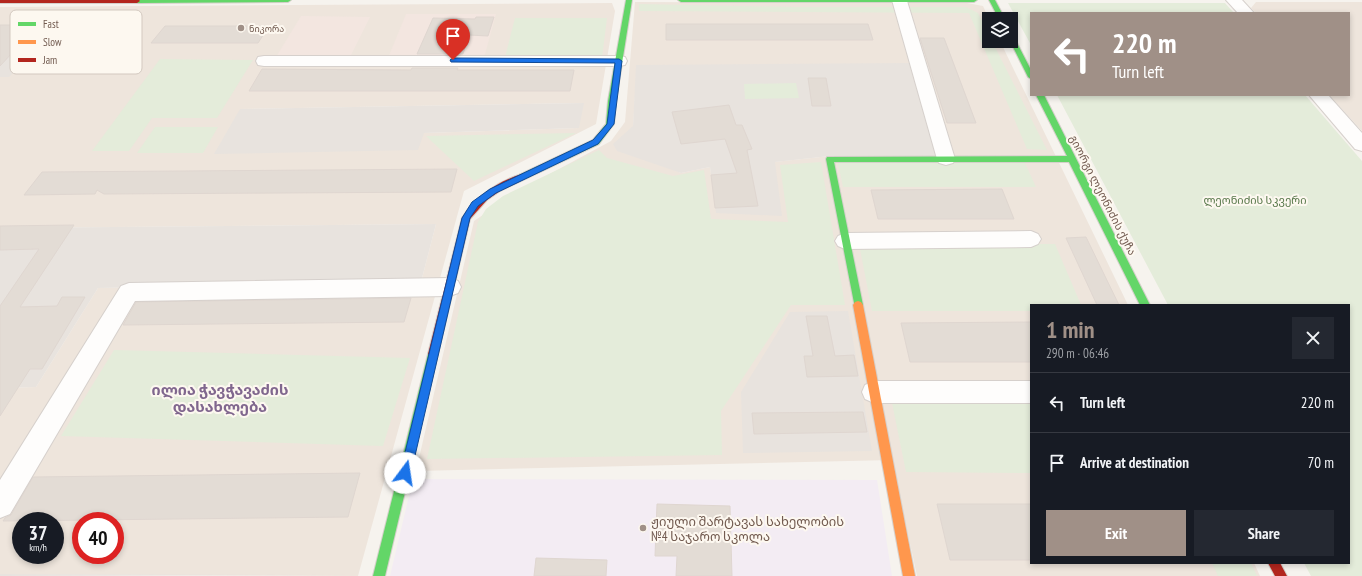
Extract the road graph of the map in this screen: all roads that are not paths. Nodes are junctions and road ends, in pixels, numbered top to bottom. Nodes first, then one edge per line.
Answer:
1 (280, 0) edge
2 (288, 0) edge
3 (629, 0) edge
4 (681, 0) edge
5 (974, 0) edge
6 (992, 0) edge
7 (1234, 0) edge
8 (0, 1) edge
9 (899, 1) junction
10 (998, 12) edge
11 (1245, 12) edge
12 (1016, 48) edge
13 (264, 61) dead end
14 (619, 61) junction
15 (1030, 75) edge
16 (1040, 96) edge
17 (1319, 96) edge
18 (1362, 145) edge
19 (946, 159) junction
20 (1072, 159) junction
21 (1031, 239) dead end
22 (845, 241) junction
23 (450, 287) junction
24 (1144, 304) edge
25 (874, 392) junction
26 (1030, 392) edge
27 (0, 504) edge
28 (1275, 564) edge
29 (379, 576) edge
30 (909, 576) edge
31 (1281, 576) edge

1 - 2 street
1 - 8 street
3 - 14 street
4 - 9 street
5 - 9 street
6 - 10 street
7 - 11 street
9 - 19 street
12 - 15 street
13 - 14 street
14 - 23 street
16 - 20 street, გიორგი ლეონიძის ქუჩა
17 - 18 street
19 - 20 street
19 - 22 street
20 - 24 street, გიორგი ლეონიძის ქუჩა
21 - 22 street
22 - 25 street
23 - 27 street
23 - 29 street
25 - 26 street
25 - 30 street
28 - 31 street

